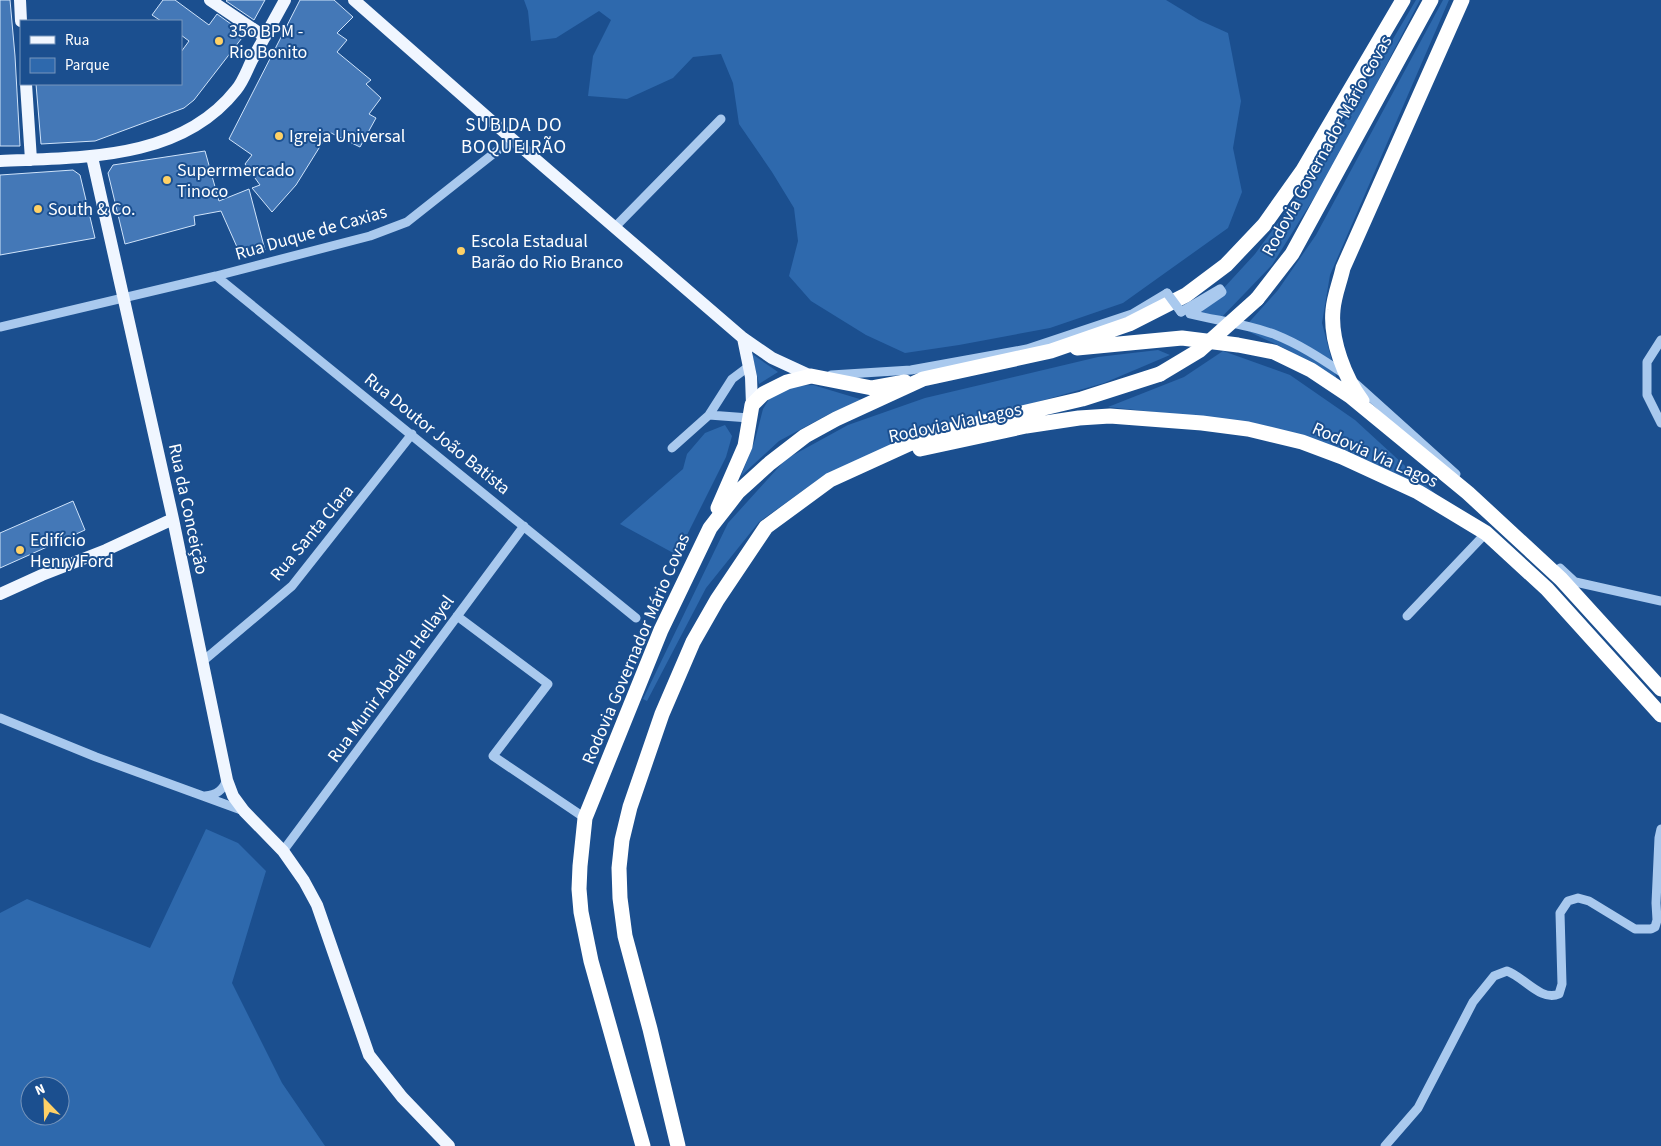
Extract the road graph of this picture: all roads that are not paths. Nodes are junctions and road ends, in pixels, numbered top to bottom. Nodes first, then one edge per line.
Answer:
1 (20, 0) edge
2 (210, 0) edge
3 (285, 0) edge
4 (354, 0) edge
5 (1403, 0) edge
6 (1431, 0) edge
7 (1462, 0) edge
8 (21, 20) edge
9 (265, 37) junction
10 (26, 85) edge
11 (721, 119) dead end
12 (512, 139) junction
13 (92, 156) junction
14 (31, 160) junction
15 (0, 161) edge
16 (615, 227) junction
17 (216, 276) junction
18 (123, 297) junction
19 (0, 327) edge
20 (742, 338) junction
21 (1661, 340) edge
22 (1051, 351) junction
23 (748, 367) junction
24 (1346, 375) junction
25 (811, 376) junction
26 (923, 380) junction
27 (751, 412) junction
28 (1372, 414) junction
29 (709, 415) junction
30 (1661, 423) edge
31 (412, 434) junction
32 (672, 448) dead end
33 (875, 460) junction
34 (174, 519) junction
35 (524, 526) junction
36 (710, 528) junction
37 (1486, 533) junction
38 (1568, 580) junction
39 (0, 594) edge
40 (1661, 601) edge
41 (457, 616) junction
42 (1407, 616) dead end
43 (636, 618) dead end
44 (203, 661) junction
45 (1661, 689) edge
46 (1661, 715) edge
47 (0, 718) edge
48 (227, 780) junction
49 (203, 796) junction
50 (244, 811) junction
51 (585, 818) junction
52 (1661, 829) edge
53 (283, 851) junction
54 (449, 1146) edge
55 (641, 1146) edge
56 (678, 1146) edge
57 (1385, 1146) edge

1 - 8 main road
2 - 9 main road
3 - 9 main road
4 - 12 main road
5 - 22 highway, Rodovia Governador Mário Covas
6 - 33 highway, Rodovia Governador Mário Covas, bridge
7 - 24 highway
9 - 13 main road
10 - 14 main road
11 - 16 street
12 - 16 main road
12 - 17 street, Rua Duque de Caxias
13 - 14 main road
13 - 18 main road, Rua da Conceição
14 - 15 main road
16 - 20 main road
17 - 18 street, Rua Duque de Caxias
17 - 31 street, Rua Doutor João Batista
18 - 19 street, Rua Duque de Caxias
18 - 34 main road, Rua da Conceição
20 - 23 main road
20 - 25 main road
21 - 30 street
22 - 26 highway, Rodovia Governador Mário Covas
22 - 28 highway, Rodovia Via Lagos
23 - 27 main road
23 - 29 street
24 - 25 street, bridge
24 - 28 highway
24 - 38 street
25 - 26 highway
25 - 27 highway
26 - 36 highway, Rodovia Governador Mário Covas
27 - 29 street
27 - 36 highway
28 - 38 highway, Rodovia Via Lagos
29 - 32 street
31 - 35 street, Rua Doutor João Batista
31 - 44 street, Rua Santa Clara
33 - 37 highway, Rodovia Via Lagos
33 - 56 highway, Rodovia Governador Mário Covas
34 - 39 main road
34 - 44 main road, Rua da Conceição
35 - 41 street, Rua Munir Abdalla Hellayel
35 - 43 street, Rua Doutor João Batista
36 - 51 highway, Rodovia Governador Mário Covas
37 - 42 street
37 - 46 highway, Rodovia Via Lagos
38 - 40 street
38 - 45 highway, Rodovia Via Lagos
41 - 51 street
41 - 53 street, Rua Munir Abdalla Hellayel
44 - 48 main road, Rua da Conceição
47 - 49 street
48 - 49 street
48 - 50 main road, Rua da Conceição
49 - 50 street
50 - 53 main road, Rua da Conceição
51 - 55 highway, Rodovia Governador Mário Covas
52 - 57 street
53 - 54 main road, Rua da Conceição

